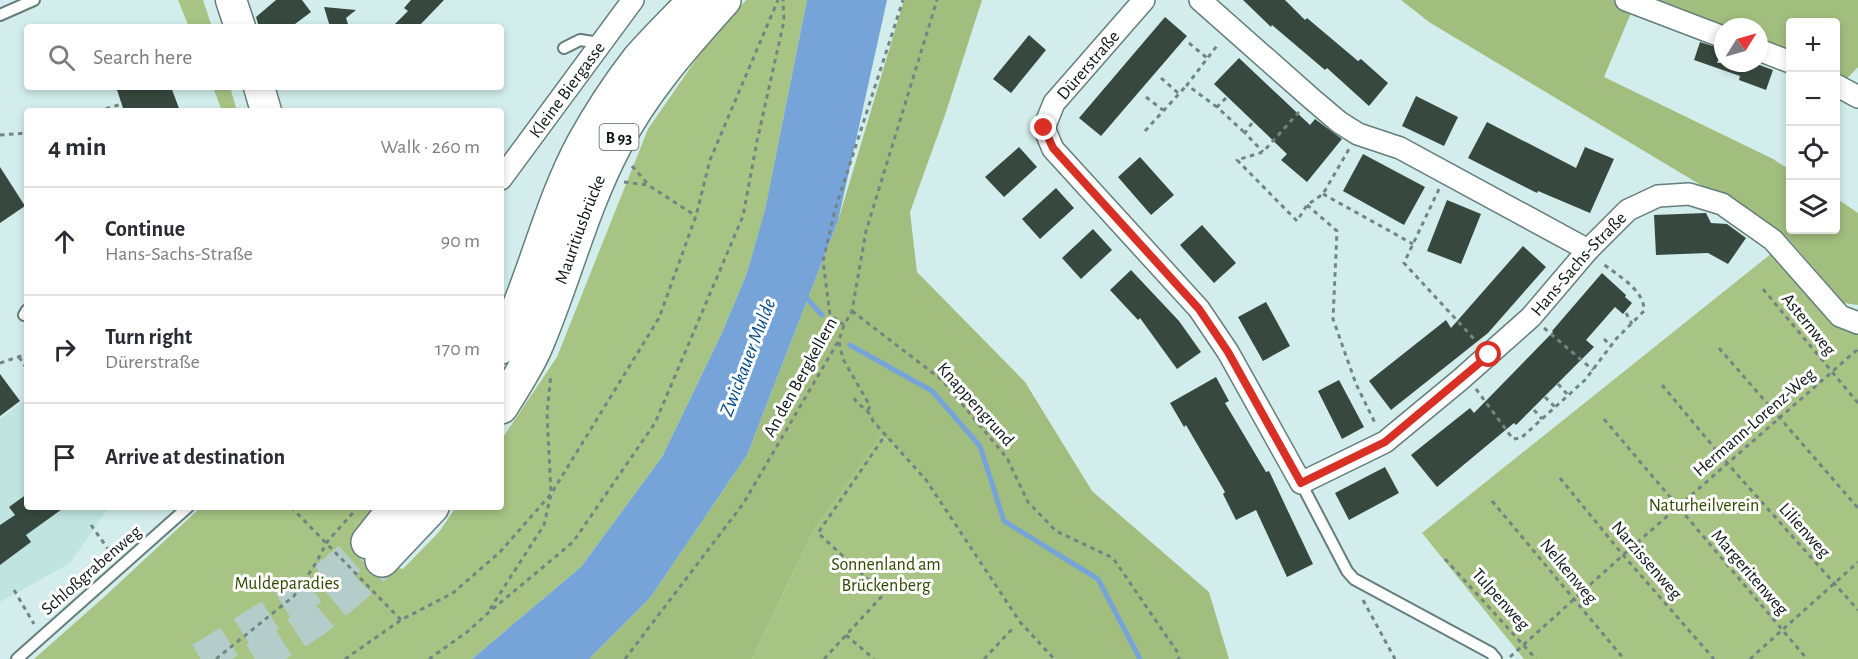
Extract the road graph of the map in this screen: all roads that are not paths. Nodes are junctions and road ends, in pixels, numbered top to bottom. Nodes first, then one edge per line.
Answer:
1 (34, 0) edge
2 (231, 0) edge
3 (633, 0) edge
4 (694, 0) edge
5 (724, 0) edge
6 (1144, 0) edge
7 (1200, 0) edge
8 (1626, 0) edge
9 (0, 15) edge
10 (239, 24) edge
11 (1714, 34) edge
12 (600, 43) junction
13 (564, 48) dead end
14 (1768, 53) edge
15 (1786, 60) edge
16 (1840, 87) edge
17 (260, 90) edge
18 (1858, 97) edge
19 (265, 108) edge
20 (504, 175) edge
21 (1587, 250) junction
22 (1858, 323) edge
23 (515, 347) edge
24 (504, 394) edge
25 (1301, 483) junction
26 (185, 510) edge
27 (395, 510) edge
28 (428, 510) edge
29 (17, 659) edge
30 (1496, 659) edge

1 - 9 lane
2 - 10 main road
3 - 12 street, Kleine Biergasse
4 - 23 main road, Mauritiusbrücke / B 93
5 - 23 main road, Mauritiusbrücke / B 93
6 - 25 street, Dürerstraße
7 - 21 street
8 - 11 street
12 - 13 lane
12 - 20 street, Kleine Biergasse
14 - 15 street
16 - 18 street
17 - 19 main road
21 - 22 street, Hans-Sachs-Straße
21 - 25 street, Hans-Sachs-Straße
23 - 24 main road, B 93
25 - 30 lane
26 - 29 lane, Schloßgrabenweg
27 - 28 main road

